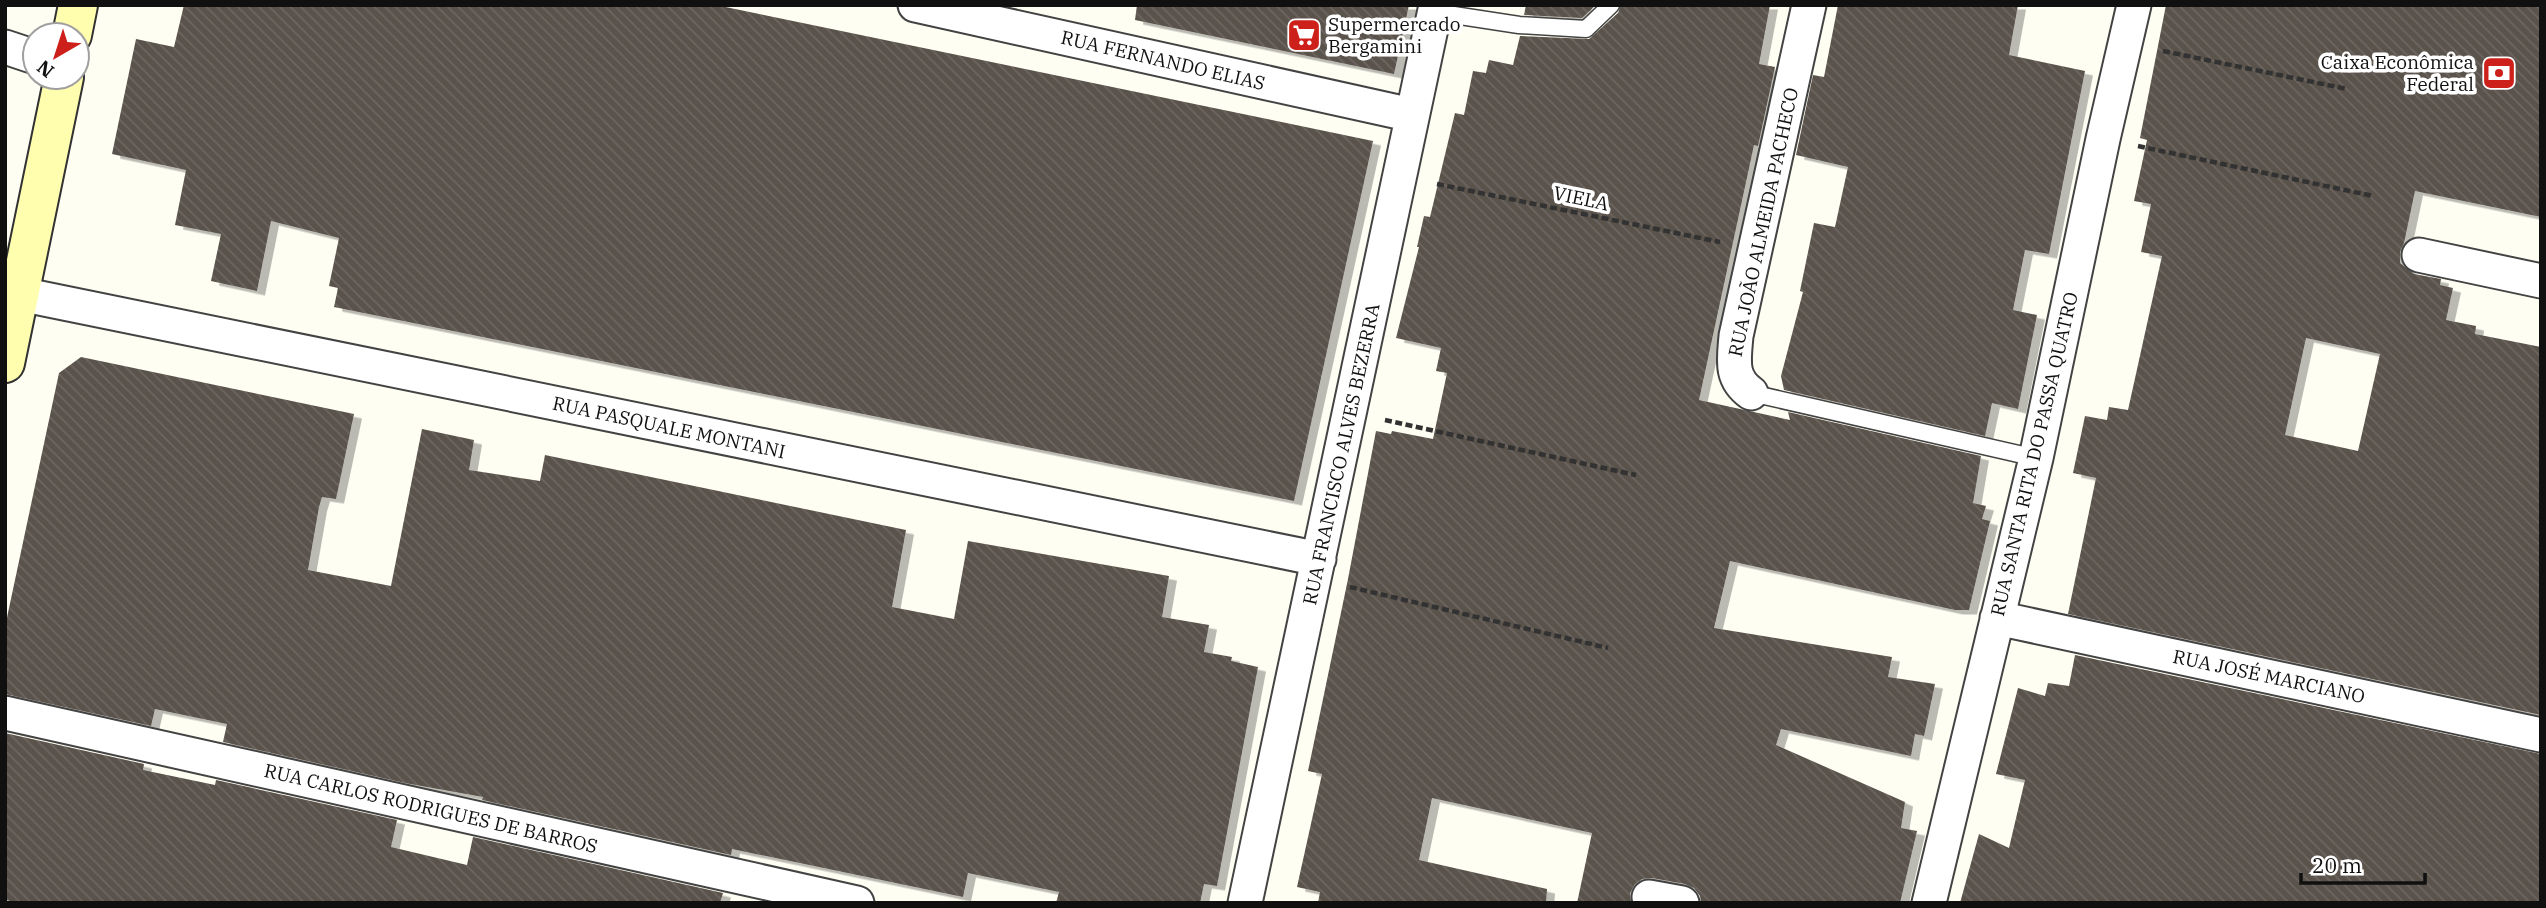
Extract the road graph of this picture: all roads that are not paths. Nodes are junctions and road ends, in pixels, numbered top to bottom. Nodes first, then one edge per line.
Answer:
1 (915, 5) edge
2 (1611, 5) edge
3 (1809, 5) edge
4 (2134, 5) edge
5 (1435, 9) edge
6 (61, 91) edge
7 (1412, 115) junction
8 (2419, 255) dead end
9 (2541, 281) edge
10 (20, 294) junction
11 (5, 363) edge
12 (1751, 393) joint
13 (2036, 458) junction
14 (1319, 559) junction
15 (1997, 618) junction
16 (5, 713) edge
17 (2541, 735) edge
18 (1649, 897) dead end
19 (857, 903) edge
20 (1245, 903) edge
21 (1682, 903) edge
22 (1929, 903) edge

1 - 7 street, RUA FERNANDO ELIAS
2 - 5 lane
3 - 12 street, RUA JOÃO ALMEIDA PACHECO
4 - 13 street, RUA SANTA RITA DO PASSA QUATRO
5 - 7 street, RUA FRANCISCO ALVES BEZERRA
6 - 10 main road
7 - 14 street, RUA FRANCISCO ALVES BEZERRA
8 - 9 street
10 - 11 main road
10 - 14 street, RUA PASQUALE MONTANI
12 - 13 lane, RUA JOÃO ALMEIDA PACHECO
13 - 15 street, RUA SANTA RITA DO PASSA QUATRO
14 - 20 street, RUA FRANCISCO ALVES BEZERRA
15 - 17 street, RUA JOSÉ MARCIANO
15 - 22 street, RUA SANTA RITA DO PASSA QUATRO
16 - 19 street, RUA CARLOS RODRIGUES DE BARROS
18 - 21 street

